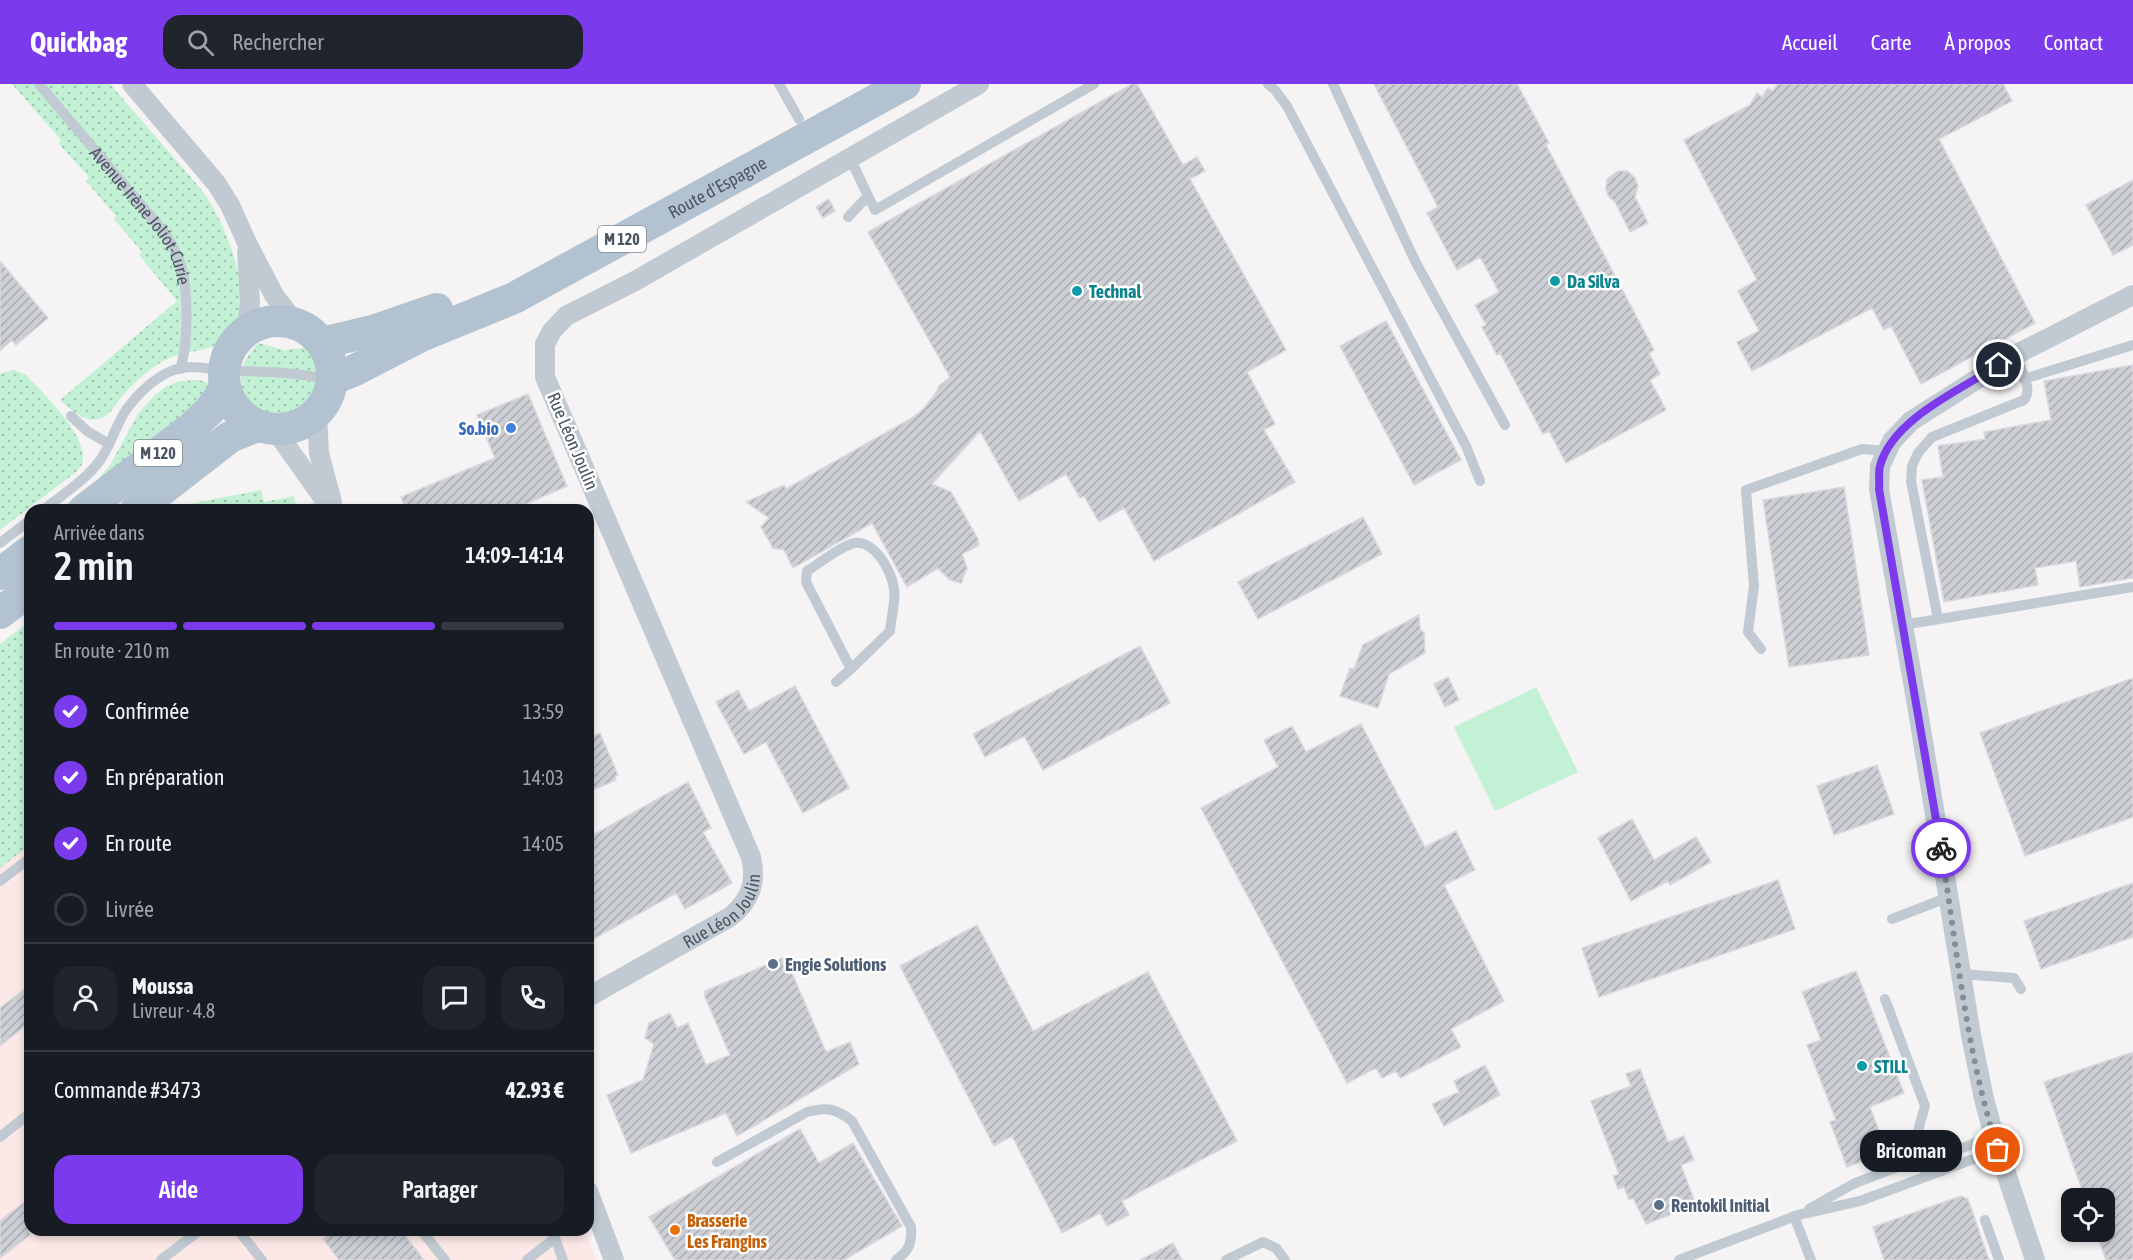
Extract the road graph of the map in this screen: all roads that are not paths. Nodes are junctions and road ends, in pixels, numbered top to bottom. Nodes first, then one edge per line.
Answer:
1 (39, 84) edge
2 (132, 84) edge
3 (779, 84) edge
4 (862, 84) edge
5 (905, 84) edge
6 (979, 84) edge
7 (1094, 84) edge
8 (1268, 84) edge
9 (1333, 84) edge
10 (799, 120) junction
11 (850, 158) junction
12 (868, 196) junction
13 (848, 217) dead end
14 (247, 243) junction
15 (2133, 295) edge
16 (296, 324) junction
17 (247, 330) junction
18 (322, 343) junction
19 (2133, 345) edge
20 (2014, 355) junction
21 (180, 369) junction
22 (333, 379) junction
23 (224, 380) junction
24 (2024, 380) junction
25 (317, 415) junction
26 (71, 416) dead end
27 (1505, 425) dead end
28 (266, 428) junction
29 (109, 444) junction
30 (1887, 450) junction
31 (1480, 481) dead end
32 (50, 504) edge
33 (92, 504) edge
34 (143, 504) edge
35 (328, 504) edge
36 (332, 504) edge
37 (24, 525) edge
38 (0, 543) edge
39 (24, 556) edge
40 (0, 574) edge
41 (2133, 587) edge
42 (24, 595) edge
43 (0, 613) edge
44 (1938, 619) junction
45 (1903, 625) junction
46 (1761, 649) dead end
47 (851, 669) junction
48 (836, 682) dead end
49 (24, 863) edge
50 (0, 881) edge
51 (1949, 897) junction
52 (1892, 919) dead end
53 (1961, 974) junction
54 (2021, 988) dead end
55 (594, 994) edge
56 (1885, 999) dead end
57 (24, 1118) edge
58 (0, 1137) edge
59 (1996, 1142) junction
60 (1921, 1161) junction
61 (717, 1162) dead end
62 (1927, 1176) junction
63 (594, 1207) edge
64 (1796, 1216) junction
65 (1986, 1220) dead end
66 (192, 1236) edge
67 (243, 1236) edge
68 (427, 1236) edge
69 (552, 1236) edge
70 (555, 1236) edge
71 (161, 1260) edge
72 (262, 1260) edge
73 (445, 1260) edge
74 (527, 1260) edge
75 (563, 1260) edge
76 (614, 1260) edge
77 (896, 1260) edge
78 (1226, 1260) edge
79 (1285, 1260) edge
80 (1679, 1260) edge
81 (1811, 1260) edge
82 (2000, 1260) edge
83 (2035, 1260) edge

1 - 21 lane, Avenue Irène Joliot-Curie
2 - 14 street
3 - 10 lane
4 - 10 main road, Route d'Espagne / M 120
5 - 22 main road, Route d'Espagne / M 120
6 - 11 street, Rue Léon Joulin
7 - 12 lane
8 - 31 lane
9 - 27 lane
10 - 18 main road, Route d'Espagne / M 120
11 - 12 lane
11 - 55 street, Rue Léon Joulin
12 - 13 lane
14 - 16 street
14 - 17 street
15 - 20 street
16 - 17 main road
16 - 18 main road
17 - 23 main road
18 - 22 main road
19 - 24 lane
20 - 24 lane
20 - 30 street
21 - 23 lane
21 - 29 lane
22 - 23 lane
22 - 25 main road
23 - 28 main road
23 - 33 main road, M 120
24 - 44 lane
25 - 28 main road
25 - 36 street
26 - 29 lane
28 - 34 main road, M 120
28 - 35 street
29 - 32 lane
30 - 45 street
30 - 46 lane
37 - 38 lane
39 - 40 main road
41 - 44 lane
42 - 43 main road
44 - 45 lane
45 - 51 street
47 - 47 lane
47 - 48 lane
49 - 50 lane
51 - 52 lane
51 - 53 street
53 - 54 lane
53 - 59 street
56 - 60 lane
57 - 58 lane
59 - 60 lane
59 - 62 lane
59 - 83 street
60 - 62 lane
60 - 64 lane
61 - 77 lane
62 - 64 lane
63 - 76 street
64 - 80 lane
64 - 81 lane
65 - 82 lane
66 - 71 lane
67 - 72 lane
68 - 73 lane
69 - 74 lane
70 - 75 lane
78 - 79 lane

